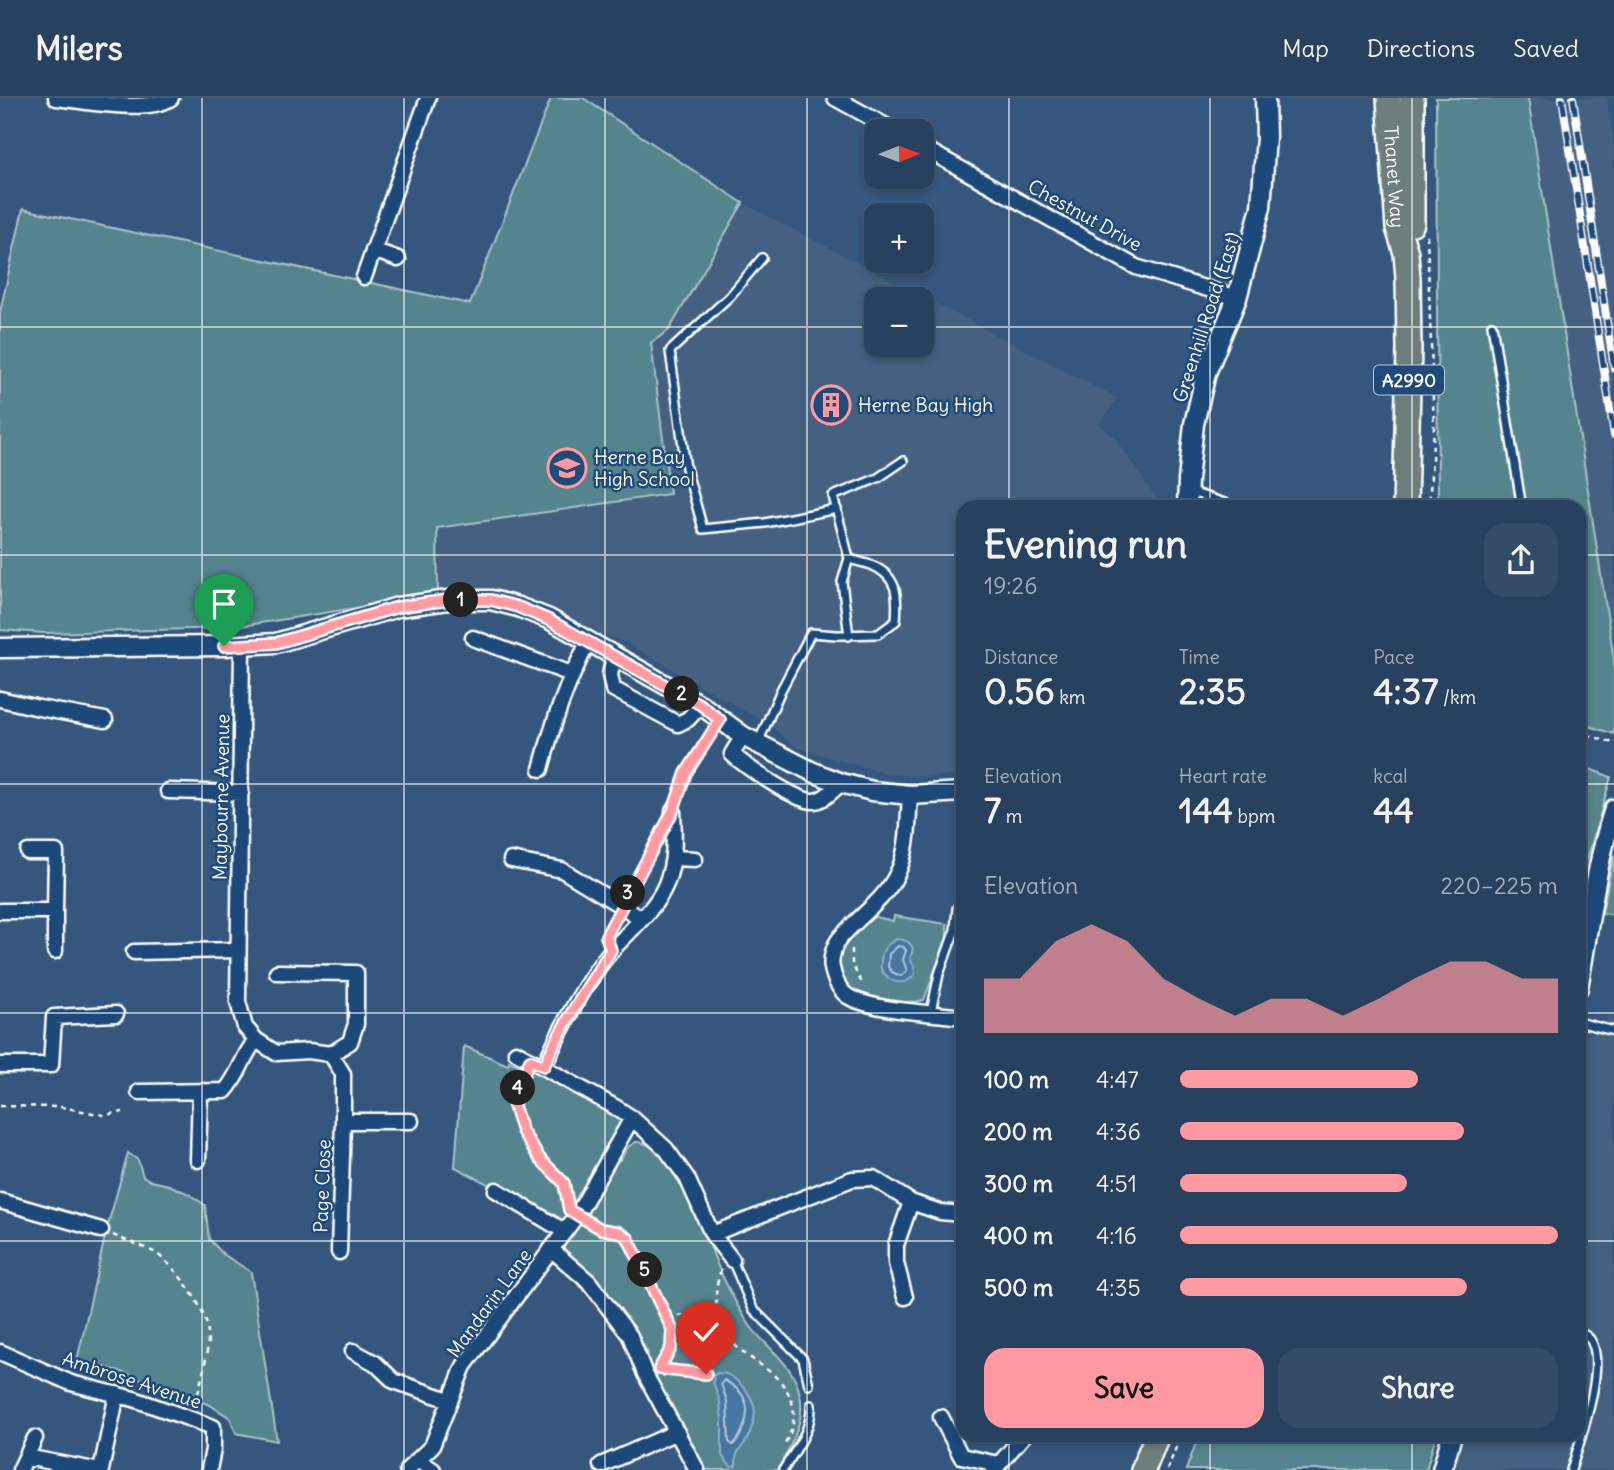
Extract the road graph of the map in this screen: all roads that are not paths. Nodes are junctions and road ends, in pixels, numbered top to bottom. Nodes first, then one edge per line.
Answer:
1 (56, 98) edge
2 (172, 98) edge
3 (428, 98) edge
4 (835, 98) edge
5 (1265, 98) edge
6 (1390, 98) edge
7 (1412, 98) edge
8 (873, 119) edge
9 (934, 154) edge
10 (373, 250) junction
11 (1406, 253) junction
12 (398, 258) dead end
13 (762, 258) dead end
14 (364, 277) dead end
15 (1237, 298) junction
16 (1492, 326) dead end
17 (903, 461) dead end
18 (1187, 500) edge
19 (1405, 500) edge
20 (1521, 500) edge
21 (837, 509) junction
22 (849, 558) junction
23 (849, 636) junction
24 (473, 638) dead end
25 (589, 641) junction
26 (242, 645) junction
27 (0, 648) edge
28 (614, 656) junction
29 (571, 674) junction
30 (0, 699) edge
31 (701, 705) junction
32 (105, 719) dead end
33 (750, 740) junction
34 (541, 769) dead end
35 (841, 783) junction
36 (168, 791) dead end
37 (956, 792) edge
38 (241, 793) junction
39 (909, 795) junction
40 (1614, 809) edge
41 (673, 811) road end
42 (29, 852) dead end
43 (674, 858) junction
44 (695, 859) dead end
45 (511, 860) dead end
46 (0, 911) edge
47 (55, 911) junction
48 (642, 918) junction
49 (1586, 921) edge
50 (956, 930) edge
51 (238, 950) junction
52 (55, 951) dead end
53 (134, 952) dead end
54 (277, 972) dead end
55 (931, 1012) junction
56 (116, 1014) dead end
57 (956, 1016) edge
58 (1586, 1024) edge
59 (1614, 1031) edge
60 (256, 1040) junction
61 (516, 1052) dead end
62 (331, 1054) junction
63 (0, 1065) edge
64 (544, 1066) junction
65 (139, 1092) dead end
66 (200, 1092) junction
67 (632, 1118) junction
68 (343, 1121) junction
69 (411, 1121) dead end
70 (198, 1160) dead end
71 (496, 1189) dead end
72 (0, 1201) edge
73 (912, 1202) junction
74 (956, 1213) edge
75 (100, 1230) road end
76 (564, 1231) junction
77 (712, 1234) junction
78 (551, 1249) junction
79 (339, 1252) dead end
80 (732, 1260) joint
81 (905, 1297) dead end
82 (1586, 1336) edge
83 (353, 1351) dead end
84 (0, 1352) edge
85 (809, 1385) dead end
86 (117, 1394) junction
87 (449, 1400) junction
88 (811, 1405) dead end
89 (941, 1417) dead end
90 (1586, 1423) edge
91 (677, 1432) junction
92 (35, 1438) dead end
93 (1018, 1442) edge
94 (1154, 1442) edge
95 (1450, 1442) edge
96 (1581, 1442) edge
97 (23, 1464) edge
98 (413, 1465) edge
99 (601, 1465) dead end
100 (996, 1467) edge
101 (1574, 1468) edge
102 (94, 1470) edge
103 (101, 1470) edge
104 (209, 1470) edge
105 (433, 1470) edge
106 (697, 1470) edge
107 (783, 1470) edge
108 (1143, 1470) edge
109 (1442, 1470) edge

1 - 2 street
3 - 10 street
4 - 8 street
5 - 15 street, Greenhill Road (East)
6 - 11 main road, Thanet Way / A2990
7 - 11 main road, Thanet Way / A2990
9 - 15 street, Chestnut Drive
10 - 12 street
10 - 14 street
11 - 19 main road, Thanet Way / A2990
13 - 21 lane
15 - 18 street, Greenhill Road (East)
16 - 20 lane
17 - 21 lane
21 - 22 lane
22 - 23 lane
22 - 23 lane
23 - 33 lane
24 - 29 street
25 - 26 street
25 - 28 street
25 - 29 street
26 - 27 street
26 - 38 street, Maybourne Avenue
28 - 31 street
28 - 31 street
29 - 34 street
30 - 32 street
31 - 33 street
33 - 35 street
33 - 35 street
35 - 39 street
36 - 38 street
37 - 39 street
38 - 51 street, Maybourne Avenue
39 - 55 street
40 - 49 street
41 - 43 street
42 - 47 street
43 - 44 street
43 - 48 street
45 - 48 street
46 - 47 street
47 - 52 street
48 - 64 street
50 - 55 lane
51 - 53 street
51 - 60 street, Maybourne Avenue
54 - 62 street
55 - 57 street
56 - 63 street
58 - 59 lane
60 - 62 street
60 - 66 street
61 - 64 street
62 - 68 street
64 - 67 street
65 - 66 street
66 - 70 street
67 - 76 street, Mandarin Lane
67 - 77 street
68 - 69 street
68 - 79 street, Page Close
71 - 76 street
72 - 75 street
73 - 74 street
73 - 77 street
73 - 81 street
76 - 78 street, Mandarin Lane
77 - 80 street
78 - 87 street, Mandarin Lane
78 - 91 street
80 - 85 lane
82 - 90 lane
83 - 87 street
84 - 86 street, Ambrose Avenue
86 - 103 street
86 - 104 street, Ambrose Avenue
87 - 98 street, Mandarin Lane
88 - 107 lane
89 - 100 street
91 - 99 street
91 - 106 street
92 - 97 street
93 - 100 street
94 - 108 main road
95 - 109 street
96 - 101 lane
97 - 102 street
98 - 105 street, Mandarin Lane

